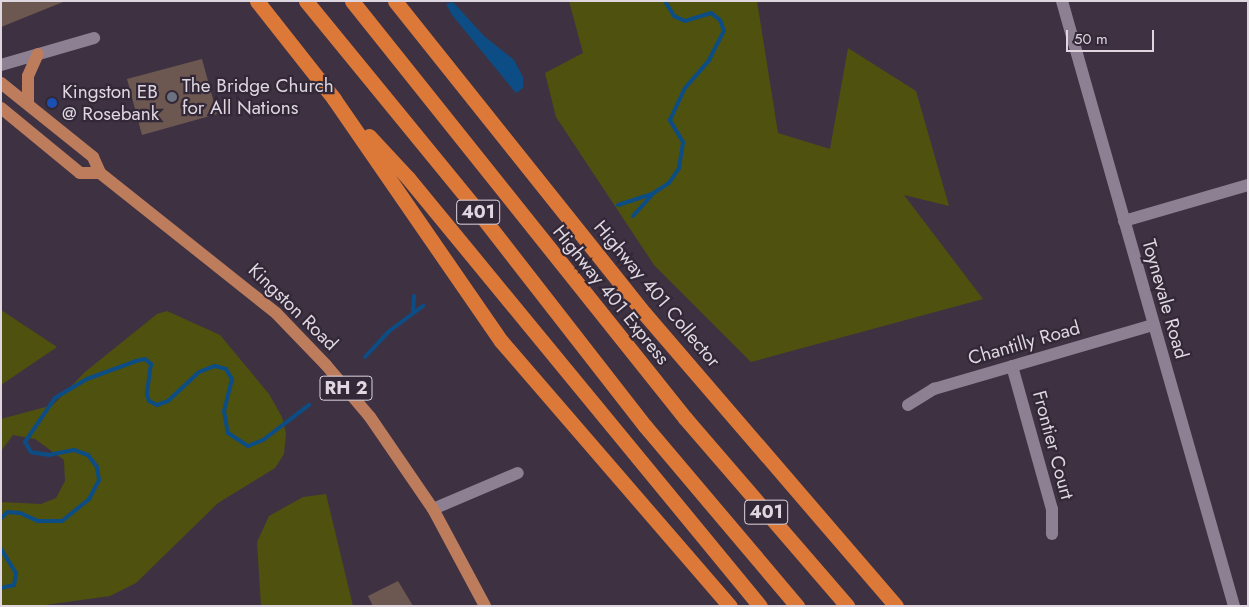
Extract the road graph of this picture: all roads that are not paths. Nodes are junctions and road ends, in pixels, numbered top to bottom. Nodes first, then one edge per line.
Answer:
1 (256, 1) edge
2 (306, 1) edge
3 (352, 1) edge
4 (394, 1) edge
5 (1062, 1) edge
6 (94, 38) dead end
7 (38, 54) junction
8 (1, 65) edge
9 (1, 83) edge
10 (334, 99) junction
11 (28, 103) junction
12 (1, 108) edge
13 (100, 173) junction
14 (1248, 185) edge
15 (1124, 221) junction
16 (1153, 325) junction
17 (1012, 366) junction
18 (908, 405) dead end
19 (518, 473) dead end
20 (433, 509) junction
21 (1052, 534) dead end
22 (485, 606) edge
23 (730, 606) edge
24 (760, 606) edge
25 (798, 606) edge
26 (847, 606) edge
27 (896, 606) edge
28 (1234, 606) edge

1 - 10 highway, 401
2 - 25 highway, 401
3 - 26 highway, Highway 401 Express / 401
4 - 27 highway, Highway 401 Collector / 401
5 - 15 street, Toynevale Road
6 - 7 street
7 - 8 street
7 - 11 main road
9 - 11 main road, Kingston Road / RH 2
10 - 23 highway, 401
10 - 24 highway
11 - 13 main road, Kingston Road / RH 2
12 - 13 main road
13 - 20 main road, Kingston Road / RH 2
14 - 15 street
15 - 16 street, Toynevale Road
16 - 17 street, Chantilly Road
16 - 28 street, Toynevale Road
17 - 18 street, Chantilly Road
17 - 21 street, Frontier Court
19 - 20 street
20 - 22 main road, Kingston Road / RH 2

